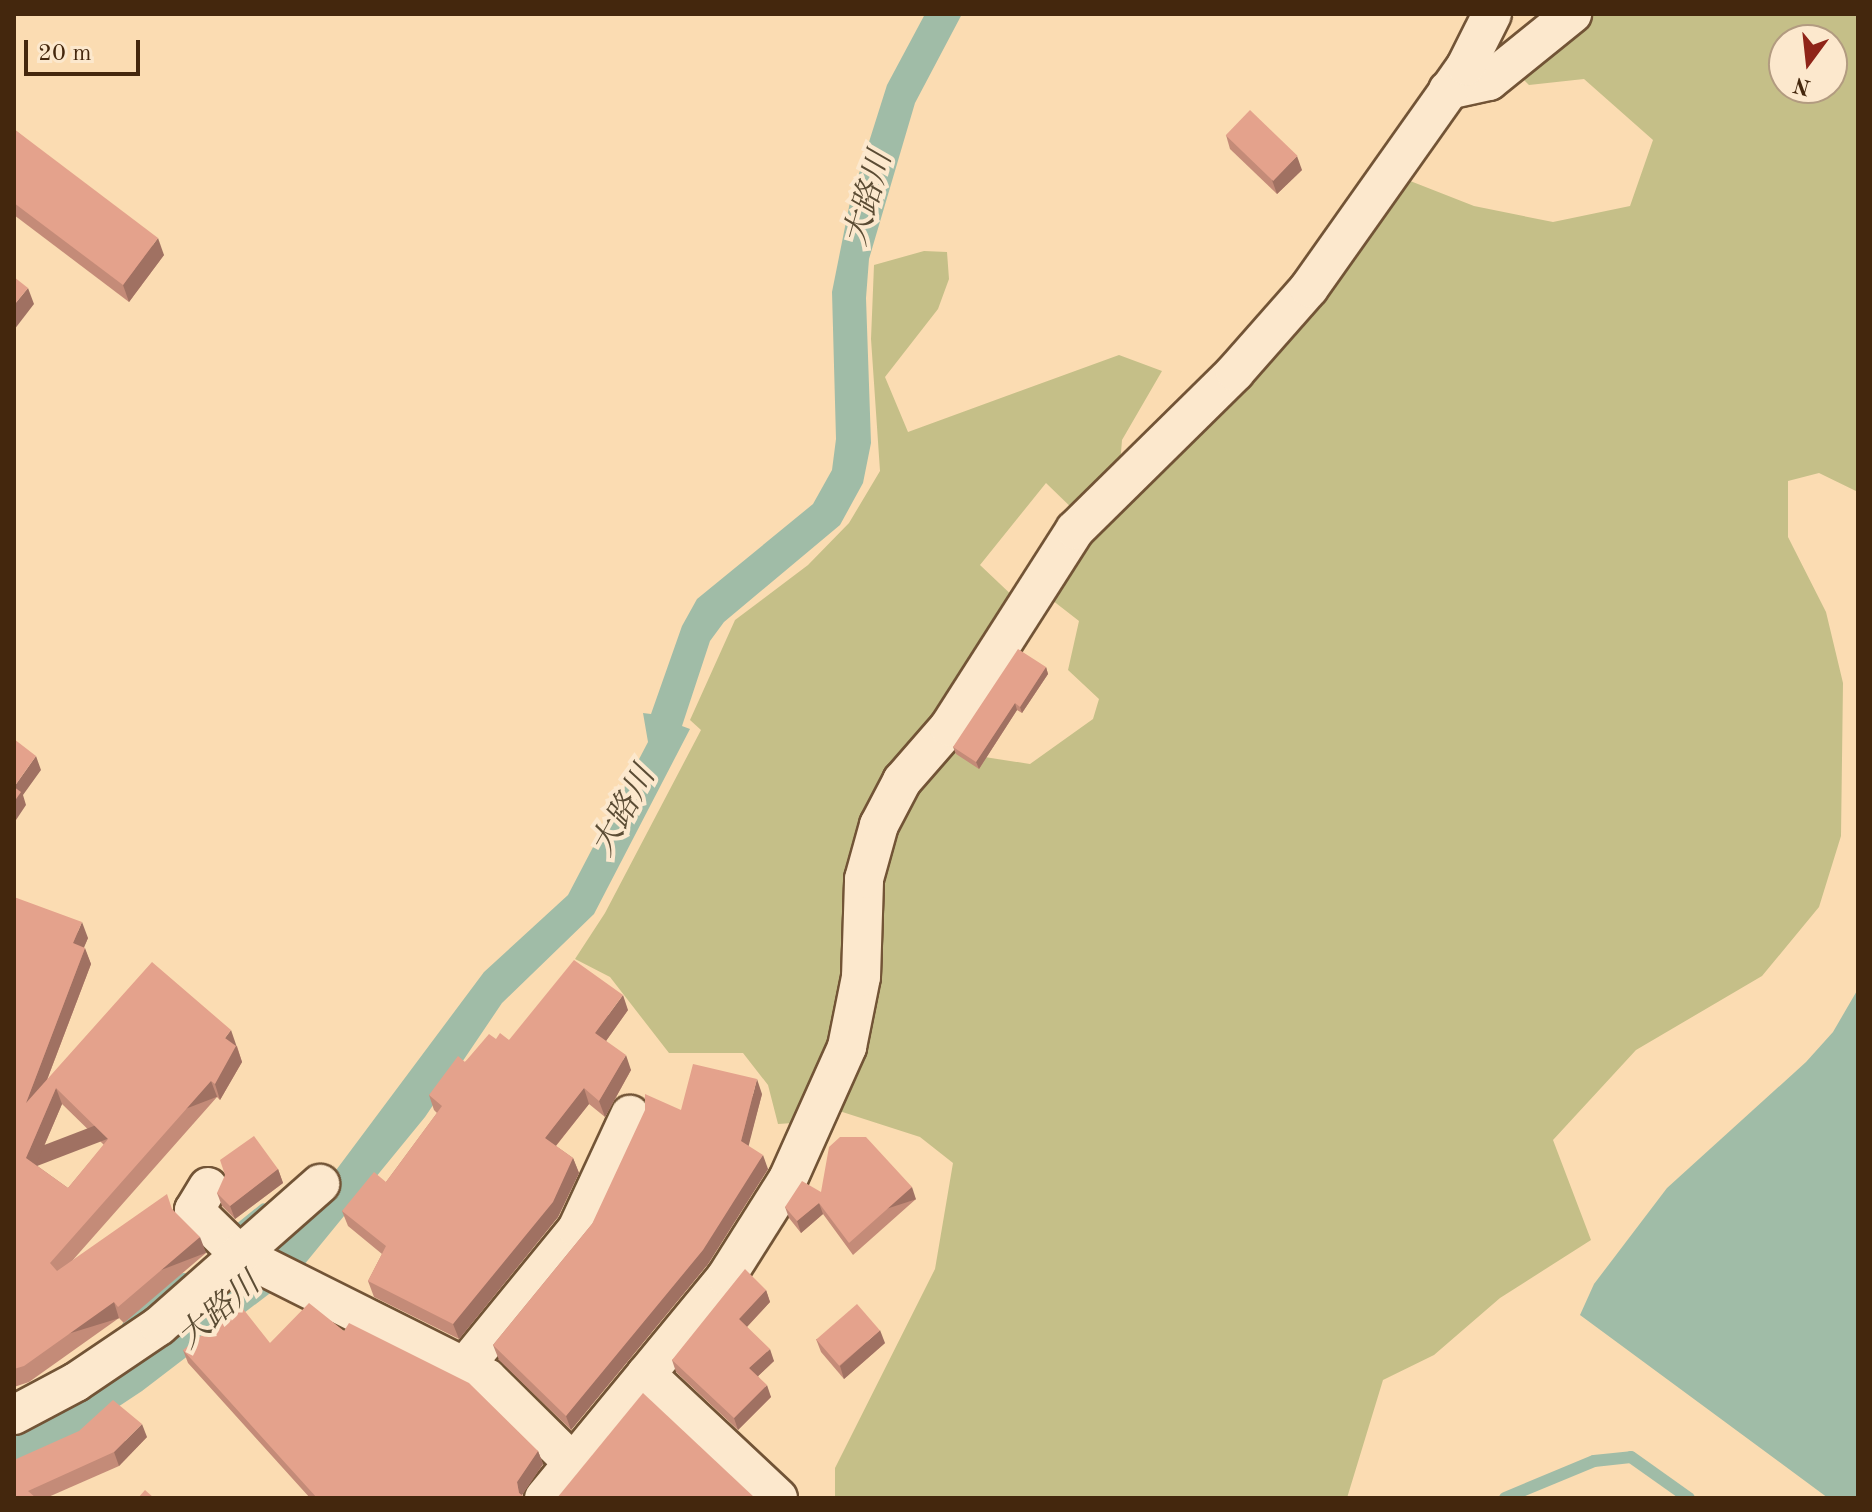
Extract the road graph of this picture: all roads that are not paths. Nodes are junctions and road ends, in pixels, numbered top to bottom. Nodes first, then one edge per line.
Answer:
1 (1492, 14) edge
2 (1572, 14) edge
3 (1448, 90) junction
4 (630, 1115) dead end
5 (320, 1184) dead end
6 (208, 1187) dead end
7 (239, 1254) junction
8 (465, 1366) junction
9 (646, 1374) junction
10 (14, 1415) edge
11 (573, 1463) junction
12 (544, 1498) edge
13 (778, 1498) edge

1 - 3 street
2 - 3 street
3 - 9 street
4 - 8 street
5 - 7 street
6 - 7 street
7 - 8 street
7 - 10 street
8 - 11 street
9 - 11 street
9 - 13 street
11 - 12 street

